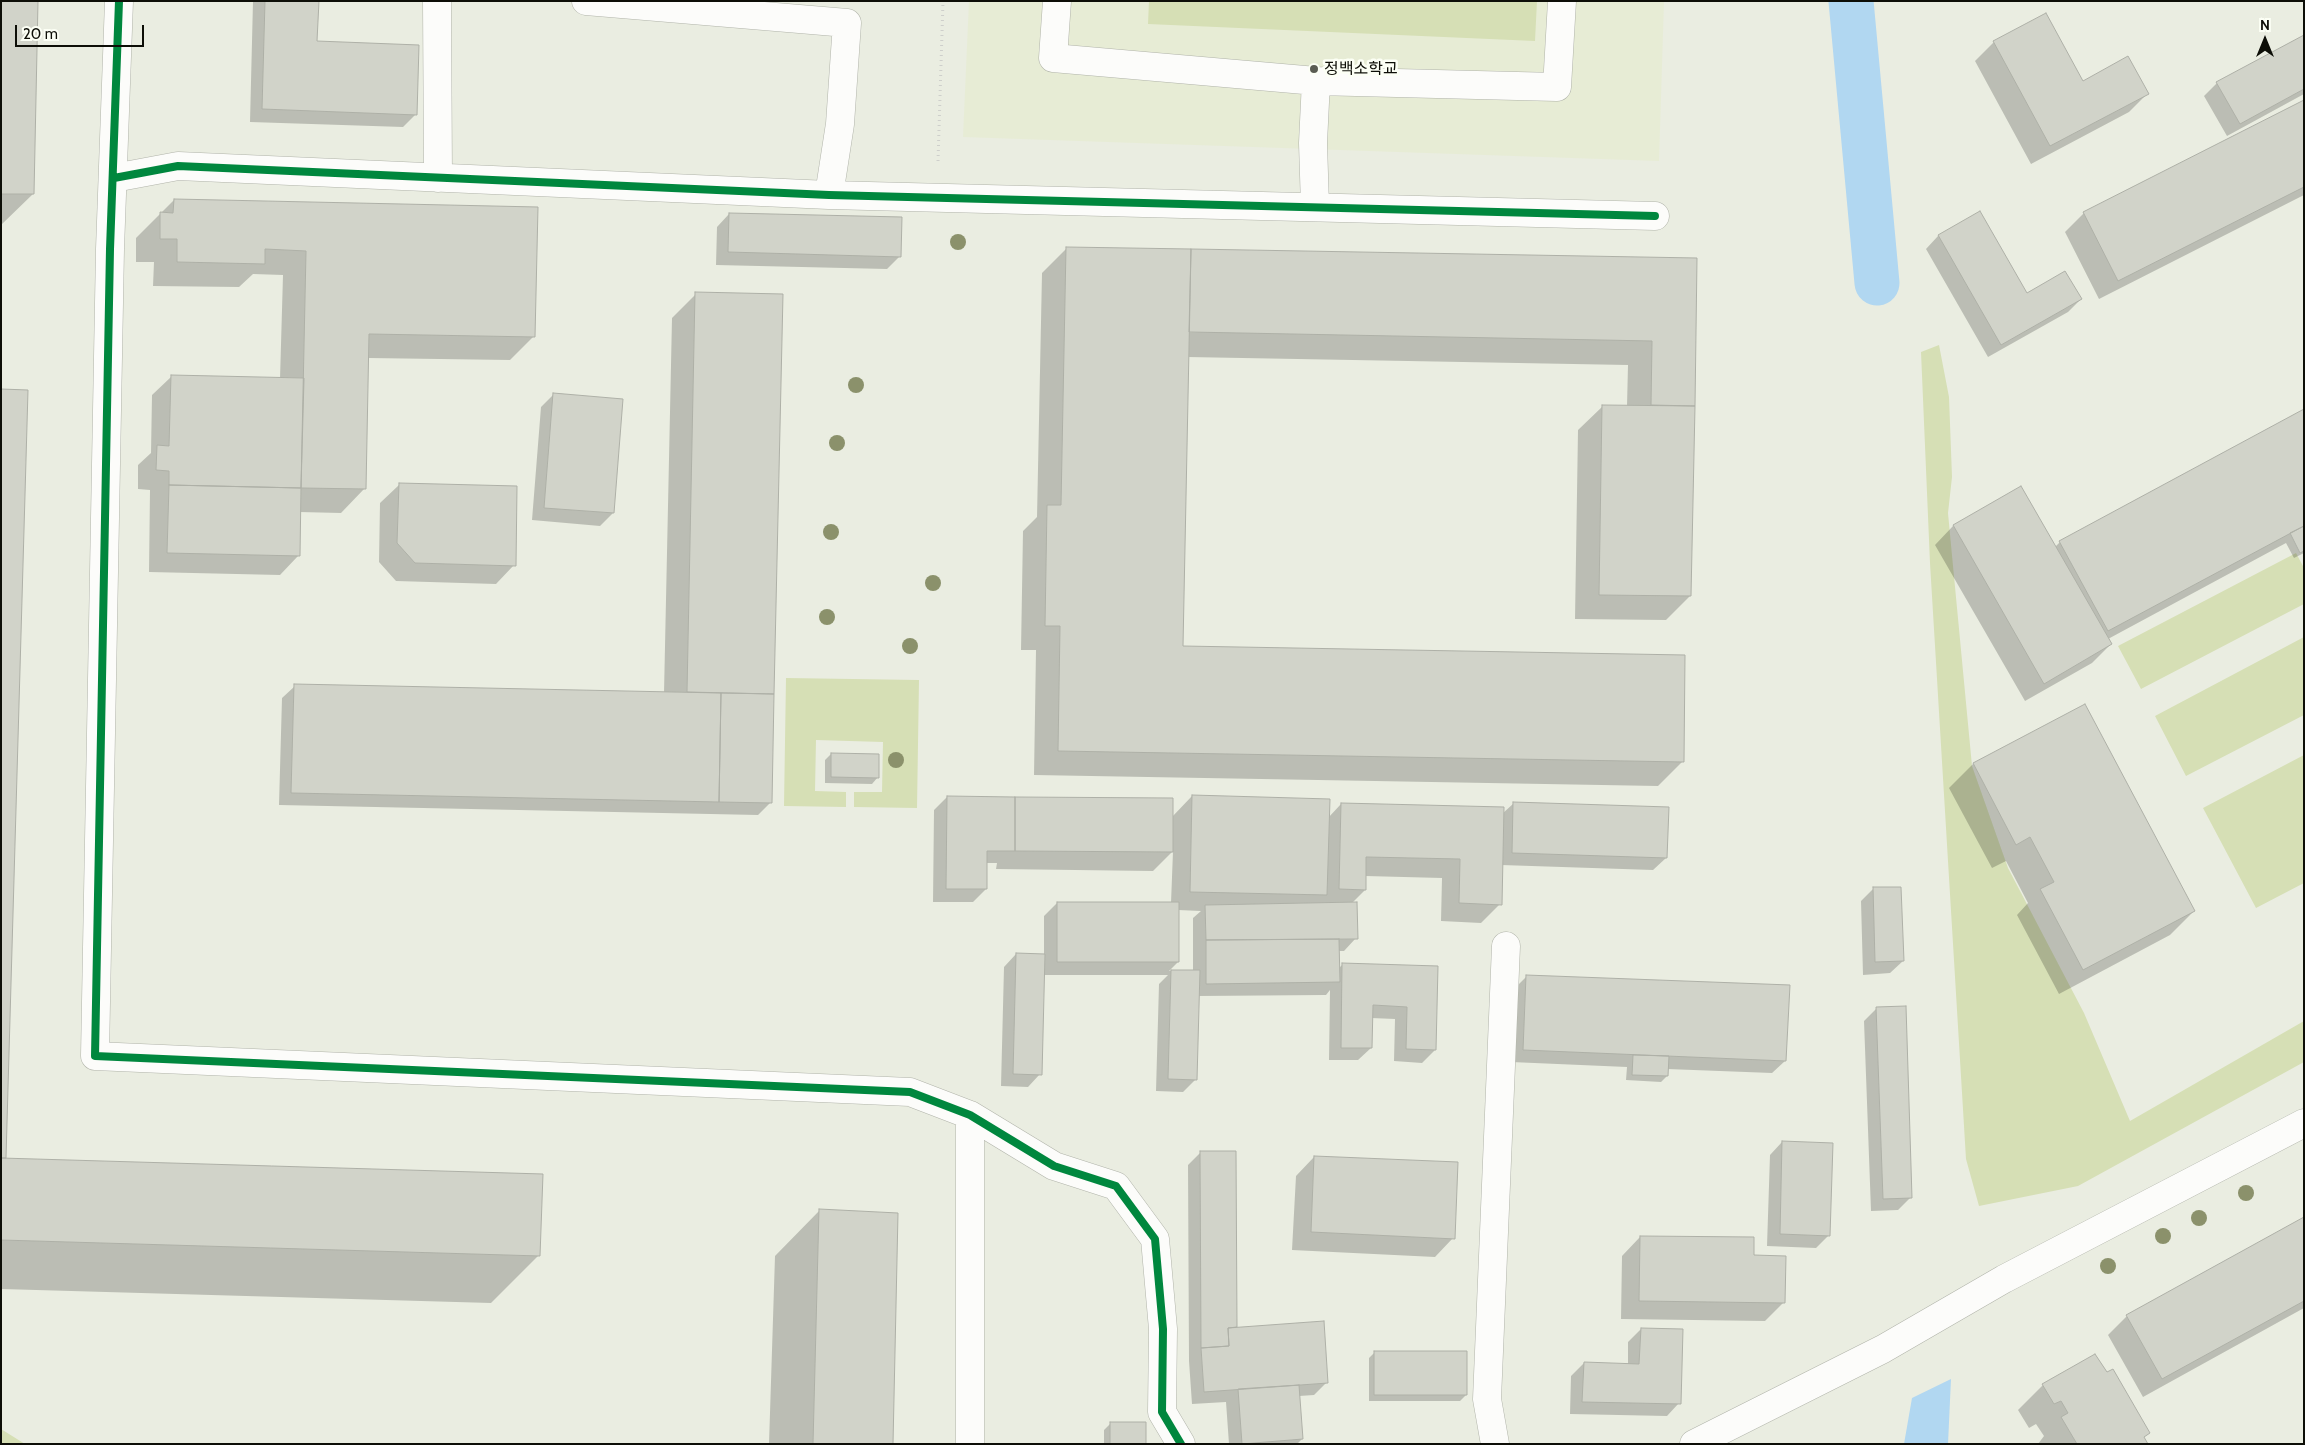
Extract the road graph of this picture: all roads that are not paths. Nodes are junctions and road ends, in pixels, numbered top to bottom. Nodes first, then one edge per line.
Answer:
1 (118, 1) edge
2 (437, 1) edge
3 (586, 1) edge
4 (1057, 1) edge
5 (1562, 1) edge
6 (1316, 81) junction
7 (114, 178) junction
8 (438, 178) junction
9 (830, 195) junction
10 (1314, 206) junction
11 (1655, 216) dead end
12 (1506, 946) dead end
13 (970, 1115) junction
14 (2304, 1123) edge
15 (970, 1444) edge
16 (1181, 1444) edge
17 (1495, 1444) edge
18 (1694, 1444) edge

1 - 7 street
2 - 8 street
3 - 9 street
4 - 6 street
5 - 6 street
6 - 10 street
7 - 8 street
7 - 13 street
8 - 9 street
9 - 10 street
10 - 11 street
12 - 17 street
13 - 15 street
13 - 16 street
14 - 18 street

